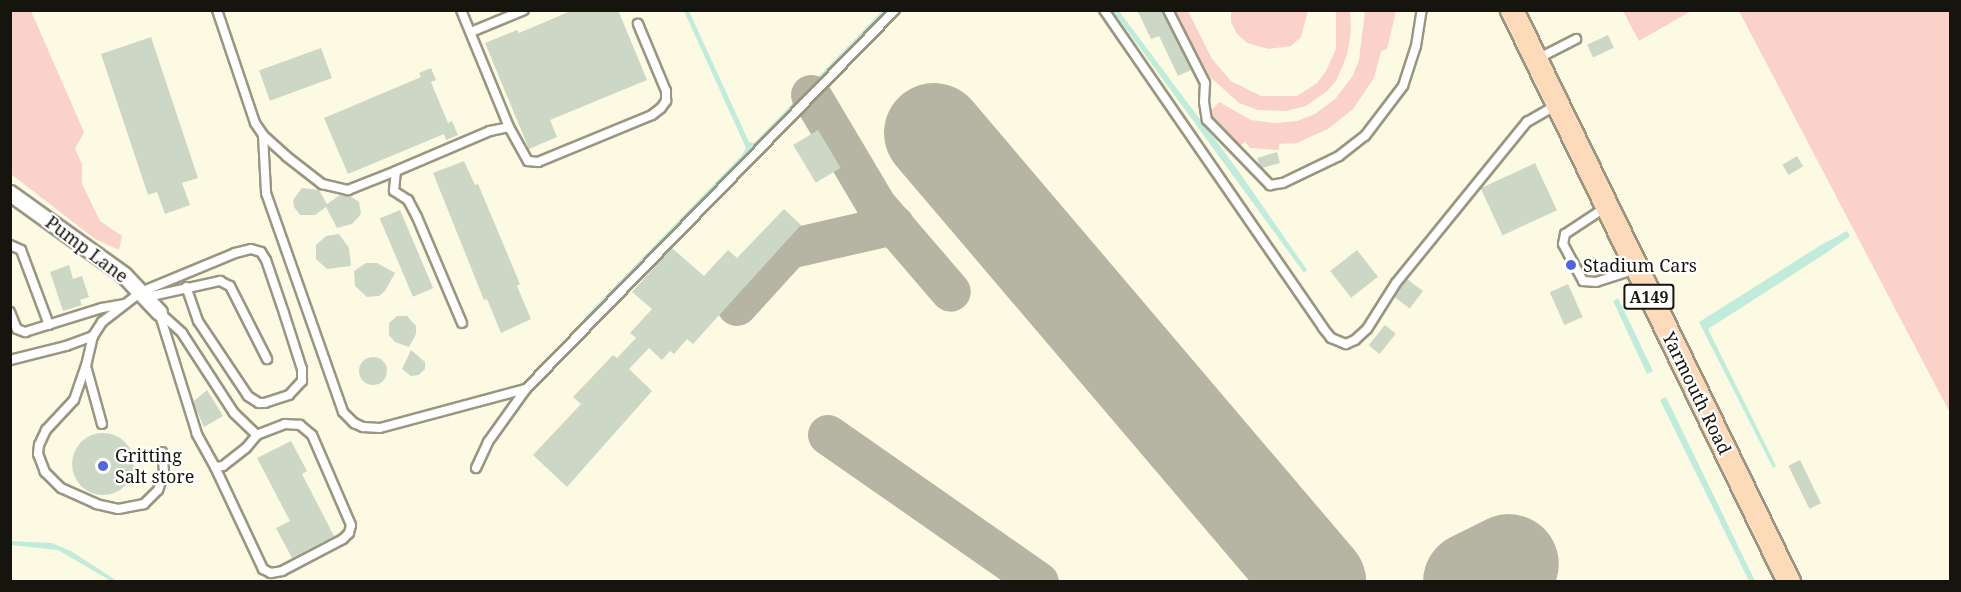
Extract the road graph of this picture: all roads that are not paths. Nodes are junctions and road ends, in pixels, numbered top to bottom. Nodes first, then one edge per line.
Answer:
1 (217, 10) edge
2 (461, 10) edge
3 (524, 10) edge
4 (895, 10) edge
5 (1104, 10) edge
6 (1168, 10) edge
7 (1422, 10) edge
8 (1512, 10) edge
9 (638, 24) dead end
10 (471, 32) junction
11 (1576, 39) dead end
12 (1536, 60) junction
13 (1556, 105) junction
14 (509, 127) junction
15 (263, 135) junction
16 (396, 171) junction
17 (10, 193) edge
18 (1606, 207) junction
19 (10, 245) edge
20 (1636, 270) junction
21 (186, 287) junction
22 (144, 294) junction
23 (128, 304) junction
24 (10, 312) edge
25 (159, 312) junction
26 (462, 323) dead end
27 (49, 325) junction
28 (93, 336) junction
29 (267, 359) dead end
30 (10, 360) edge
31 (86, 366) junction
32 (526, 388) junction
33 (102, 424) dead end
34 (257, 435) junction
35 (162, 452) dead end
36 (215, 467) junction
37 (476, 468) dead end
38 (1789, 582) edge

1 - 15 lane
2 - 10 lane
3 - 10 lane
4 - 32 lane
5 - 13 lane
6 - 7 lane
8 - 12 main road, Yarmouth Road / A149
9 - 14 lane
10 - 14 lane
11 - 12 lane
12 - 13 main road, Yarmouth Road / A149
13 - 18 main road, Yarmouth Road / A149
14 - 16 lane
15 - 16 lane
15 - 32 lane
16 - 26 lane
17 - 22 street, Pump Lane
18 - 20 main road, Yarmouth Road / A149
18 - 20 lane
19 - 27 lane
20 - 38 main road, Yarmouth Road / A149
21 - 22 lane
21 - 22 lane
21 - 29 lane
22 - 23 lane
22 - 25 street, Pump Lane
23 - 27 lane
23 - 28 lane
24 - 27 lane
25 - 34 lane
25 - 36 lane
28 - 30 lane
28 - 31 lane
31 - 33 lane
31 - 35 lane
32 - 37 lane
34 - 36 lane
34 - 36 lane

